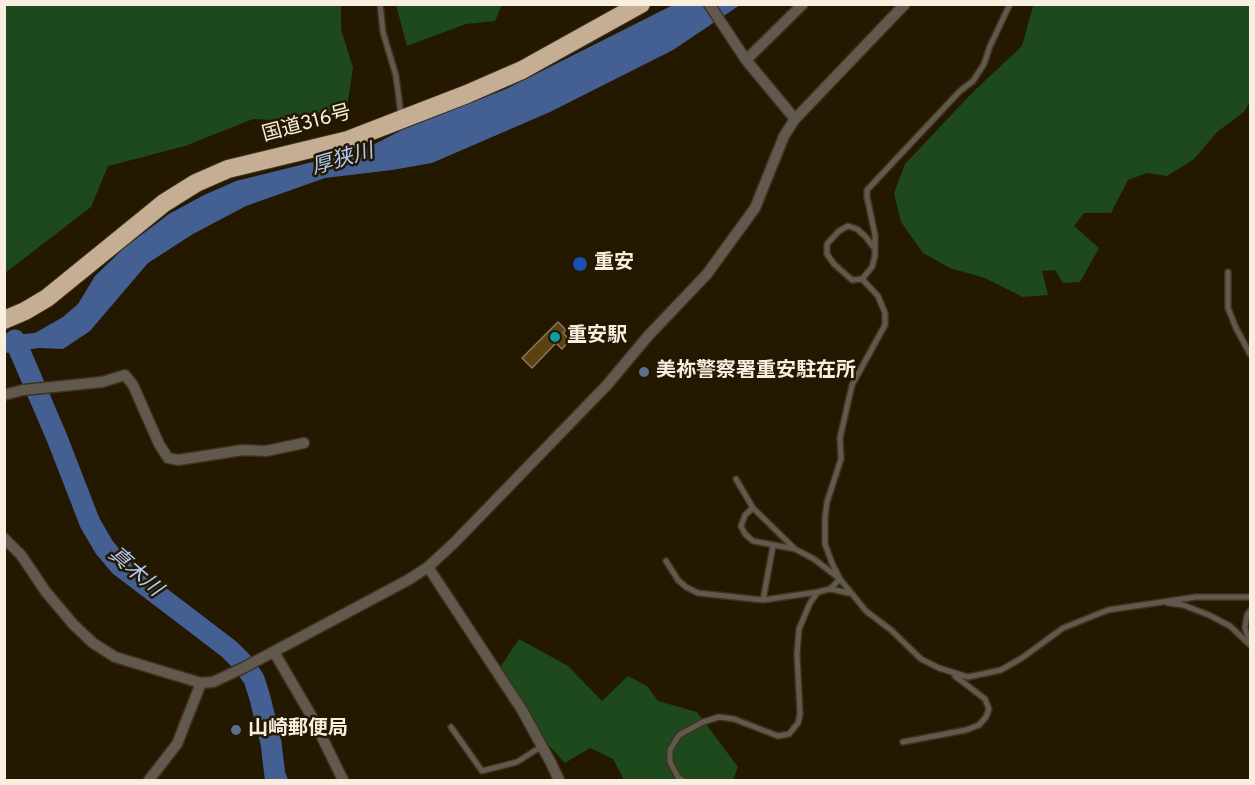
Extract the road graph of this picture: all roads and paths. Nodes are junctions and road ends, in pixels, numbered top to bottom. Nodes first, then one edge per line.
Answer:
1 (380, 4) edge
2 (641, 4) edge
3 (709, 4) edge
4 (803, 4) edge
5 (905, 4) edge
6 (1010, 4) edge
7 (746, 60) junction
8 (402, 119) junction
9 (795, 119) junction
10 (875, 249) junction
11 (1228, 272) dead end
12 (862, 279) junction
13 (4, 320) edge
14 (1251, 354) edge
15 (4, 395) edge
16 (304, 442) dead end
17 (736, 479) dead end
18 (753, 508) junction
19 (4, 538) edge
20 (773, 546) junction
21 (795, 549) junction
22 (666, 561) dead end
23 (428, 567) junction
24 (840, 579) junction
25 (830, 589) junction
26 (818, 592) junction
27 (849, 593) junction
28 (1251, 597) edge
29 (763, 600) junction
30 (1161, 601) junction
31 (1251, 611) edge
32 (1251, 645) edge
33 (274, 652) junction
34 (951, 673) junction
35 (201, 683) junction
36 (452, 727) dead end
37 (903, 742) dead end
38 (542, 746) junction
39 (148, 780) edge
40 (343, 780) edge
41 (559, 780) edge
42 (682, 780) edge

1 - 8 lane
2 - 8 highway, 国道316号
3 - 7 street
4 - 7 street
5 - 9 street
6 - 10 lane
7 - 9 street
8 - 13 highway, 国道316号
9 - 23 street
10 - 12 lane
10 - 12 lane
11 - 14 lane
12 - 24 lane
15 - 16 street
17 - 18 lane
18 - 20 lane
18 - 21 lane
19 - 35 street
20 - 21 lane
20 - 29 lane
21 - 24 lane
22 - 29 lane
23 - 33 street
23 - 38 street
24 - 25 lane
24 - 27 lane
25 - 26 lane
25 - 27 lane
26 - 29 lane
26 - 42 lane
27 - 34 lane
28 - 30 lane
30 - 32 lane
30 - 34 lane
31 - 32 lane
33 - 35 street
33 - 40 street
34 - 37 lane
35 - 39 street
36 - 38 lane
38 - 41 street

